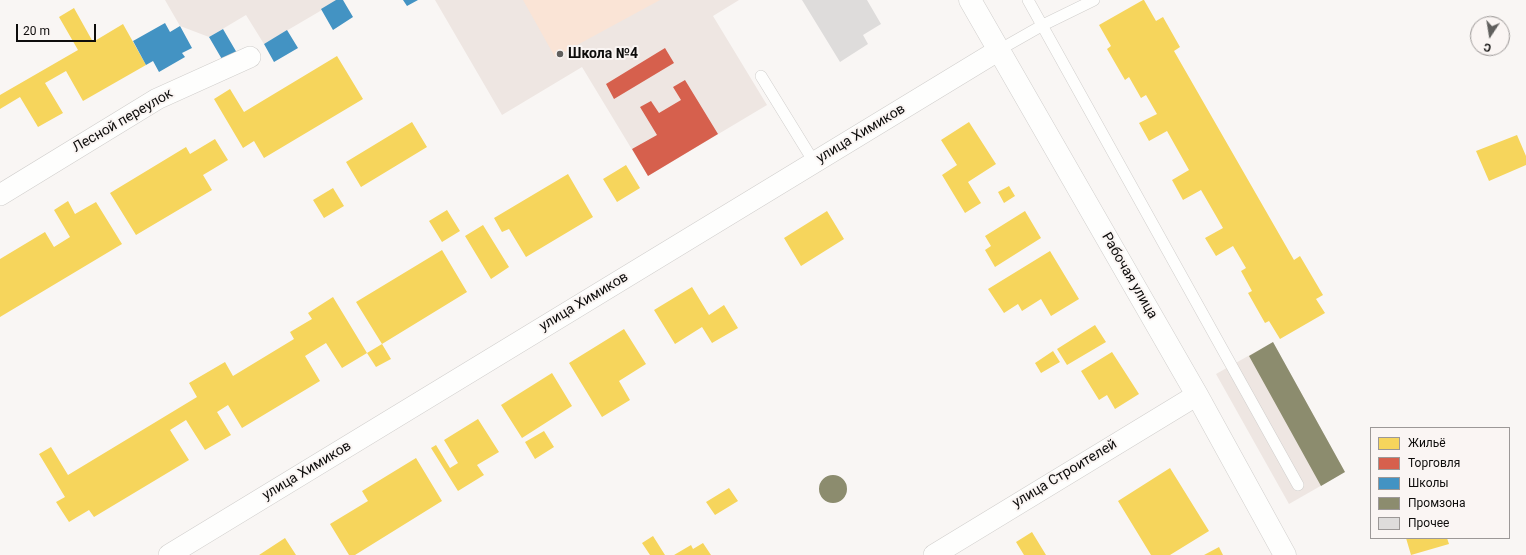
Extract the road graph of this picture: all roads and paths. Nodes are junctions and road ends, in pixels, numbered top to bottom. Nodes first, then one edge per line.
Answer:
1 (970, 0) edge
2 (1028, 0) edge
3 (1094, 0) edge
4 (1042, 26) junction
5 (1000, 50) junction
6 (250, 57) dead end
7 (761, 76) dead end
8 (814, 162) junction
9 (0, 195) edge
10 (1197, 395) junction
11 (1298, 485) dead end
12 (169, 555) edge
13 (934, 555) edge
14 (1285, 555) edge

1 - 5 main road, Рабочая улица
2 - 4 lane
3 - 4 lane
4 - 5 lane
4 - 11 lane
5 - 8 street, улица Химиков
5 - 10 main road, Рабочая улица
6 - 9 street, Лесной переулок
7 - 8 lane
8 - 12 street, улица Химиков
10 - 13 street, улица Строителей
10 - 14 main road, Рабочая улица

